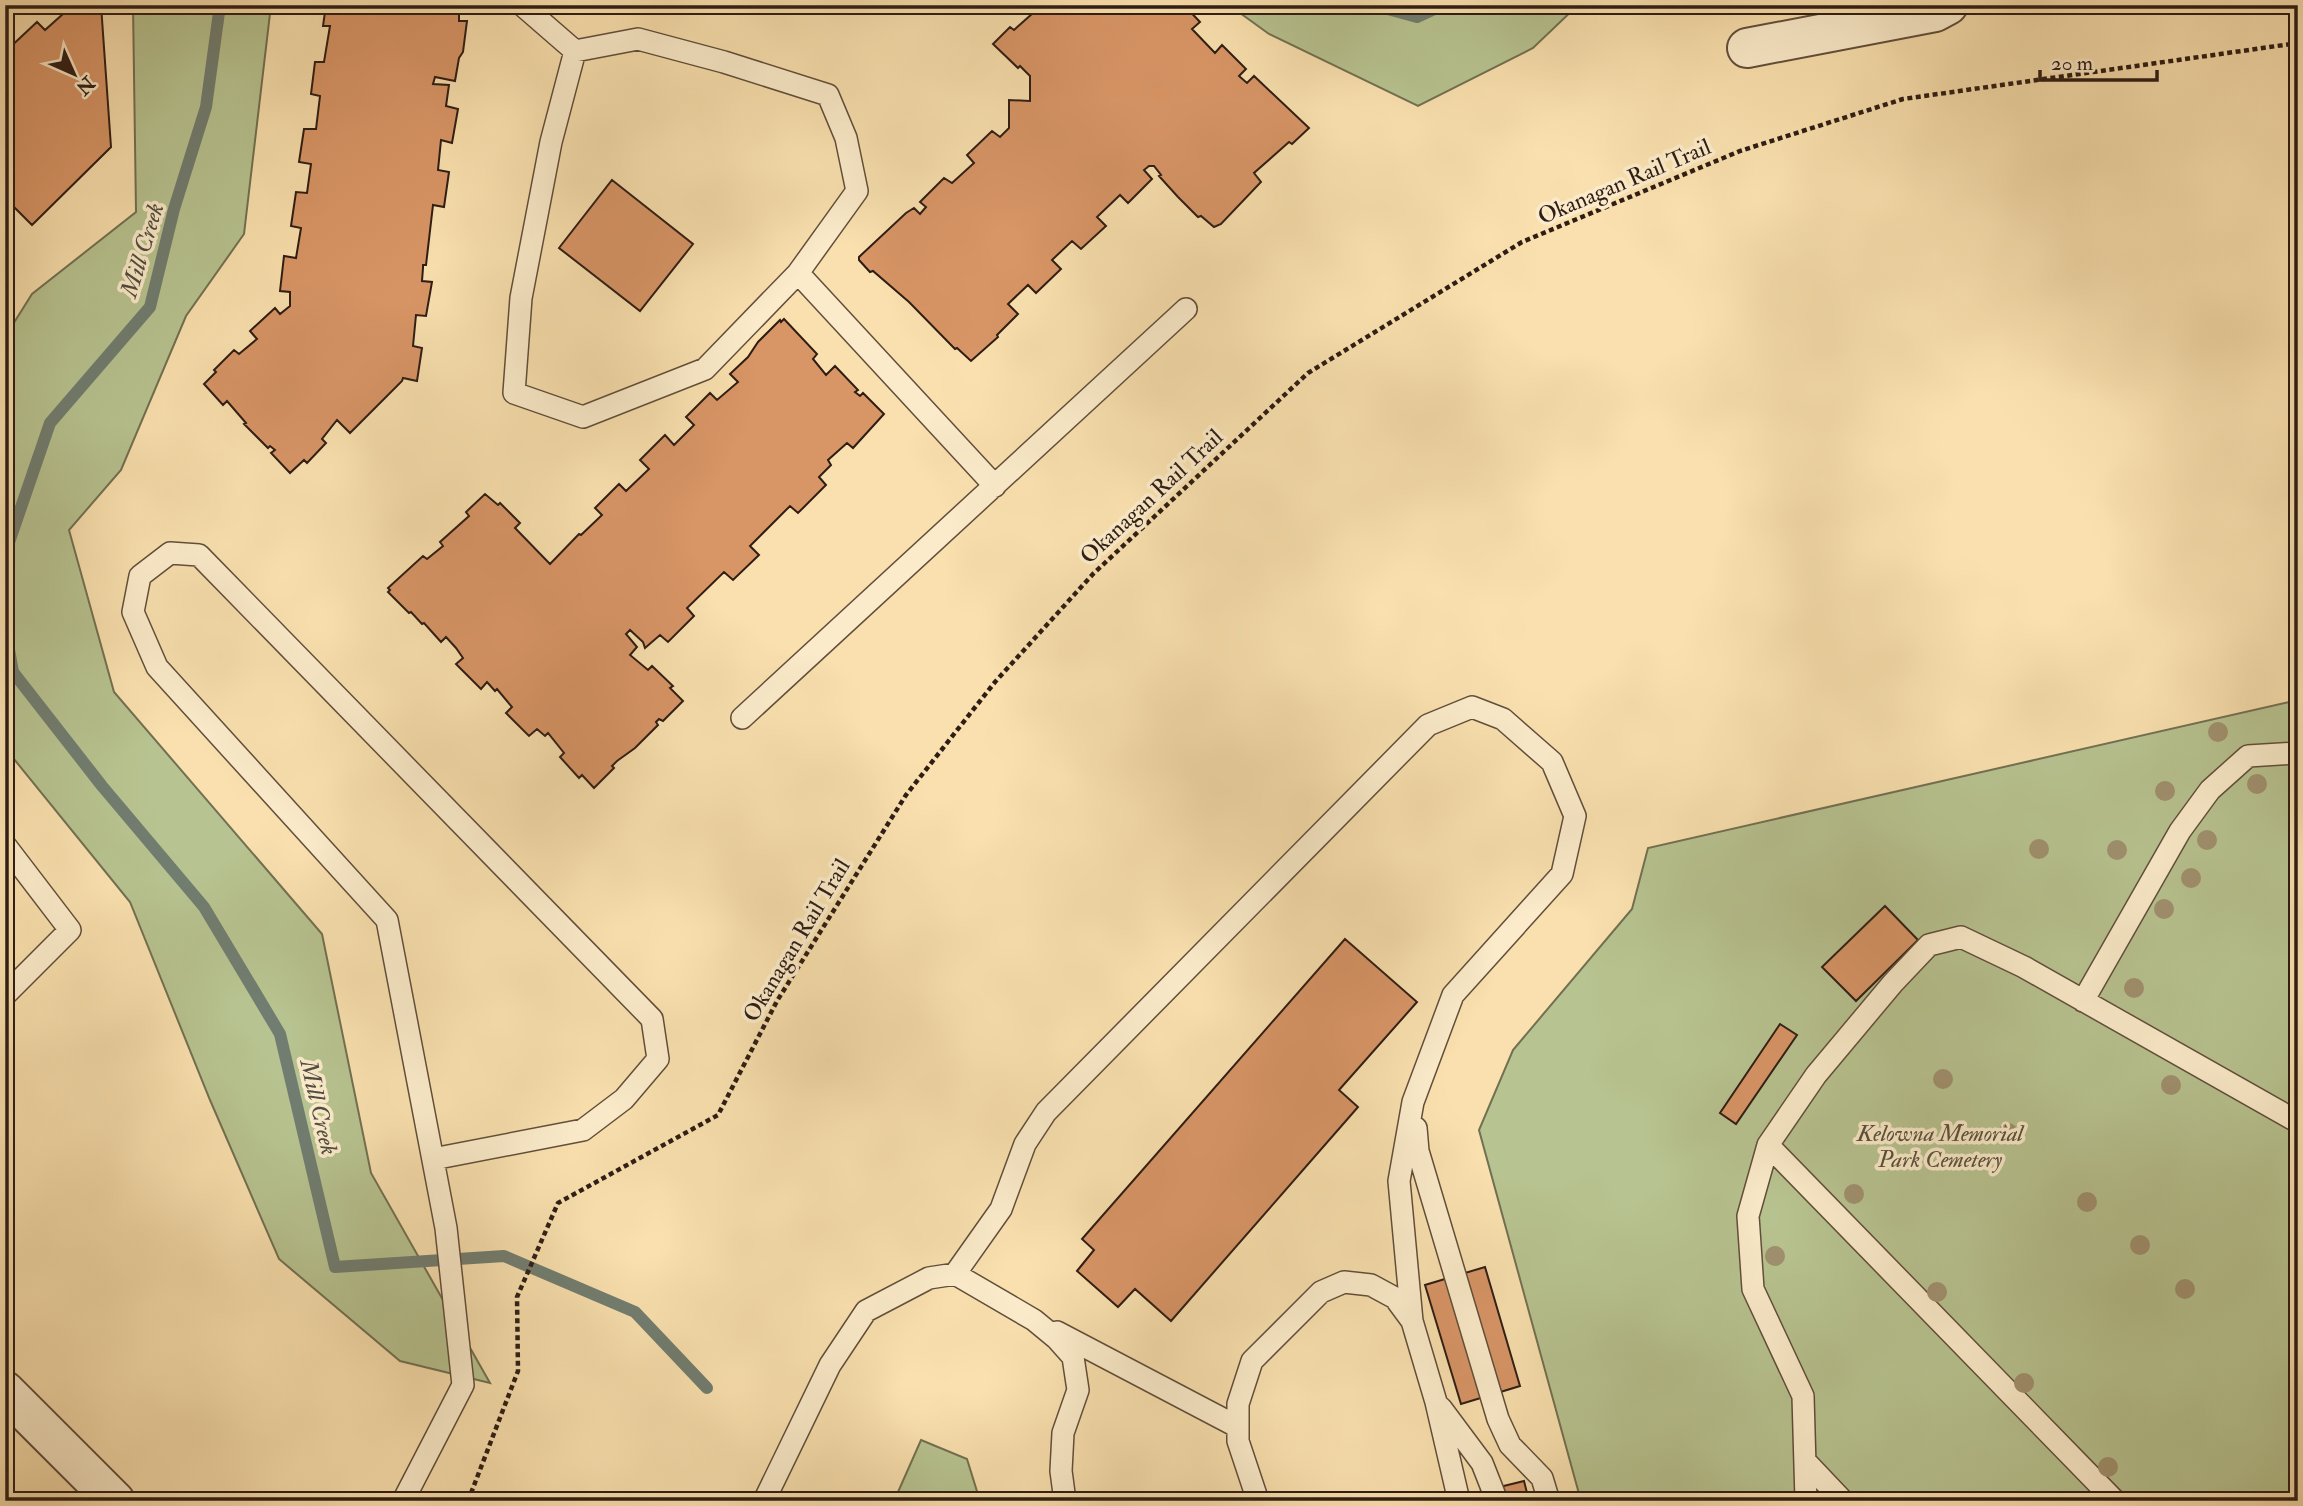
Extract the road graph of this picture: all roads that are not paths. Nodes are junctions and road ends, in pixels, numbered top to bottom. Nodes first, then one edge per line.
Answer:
1 (522, 5) edge
2 (1948, 5) edge
3 (1747, 48) dead end
4 (575, 51) junction
5 (798, 273) junction
6 (1186, 309) dead end
7 (995, 486) junction
8 (743, 718) dead end
9 (2298, 753) edge
10 (5, 845) edge
11 (5, 995) edge
12 (2083, 1001) junction
13 (1413, 1102) junction
14 (2298, 1122) edge
15 (1768, 1145) junction
16 (433, 1159) junction
17 (955, 1274) junction
18 (1034, 1320) junction
19 (1412, 1321) junction
20 (5, 1391) edge
21 (1436, 1402) junction
22 (1238, 1427) junction
23 (1807, 1463) junction
24 (115, 1501) edge
25 (404, 1501) edge
26 (764, 1501) edge
27 (1065, 1501) edge
28 (1258, 1501) edge
29 (1459, 1501) edge
30 (1497, 1501) edge
31 (1549, 1501) edge
32 (1806, 1501) edge
33 (1843, 1501) edge
34 (2115, 1501) edge

1 - 4 lane
2 - 3 street
4 - 5 lane
4 - 5 lane
5 - 7 lane
6 - 7 lane
7 - 8 lane
9 - 12 lane
10 - 11 lane
12 - 14 lane
12 - 15 lane
13 - 17 lane
13 - 19 lane
13 - 31 lane
15 - 23 lane
15 - 34 lane
16 - 16 lane
16 - 25 lane
17 - 18 lane
17 - 26 lane
18 - 22 lane
18 - 27 lane
19 - 21 lane
19 - 22 lane
20 - 24 street
21 - 29 lane
21 - 30 lane
22 - 28 lane
23 - 32 lane
23 - 33 lane

